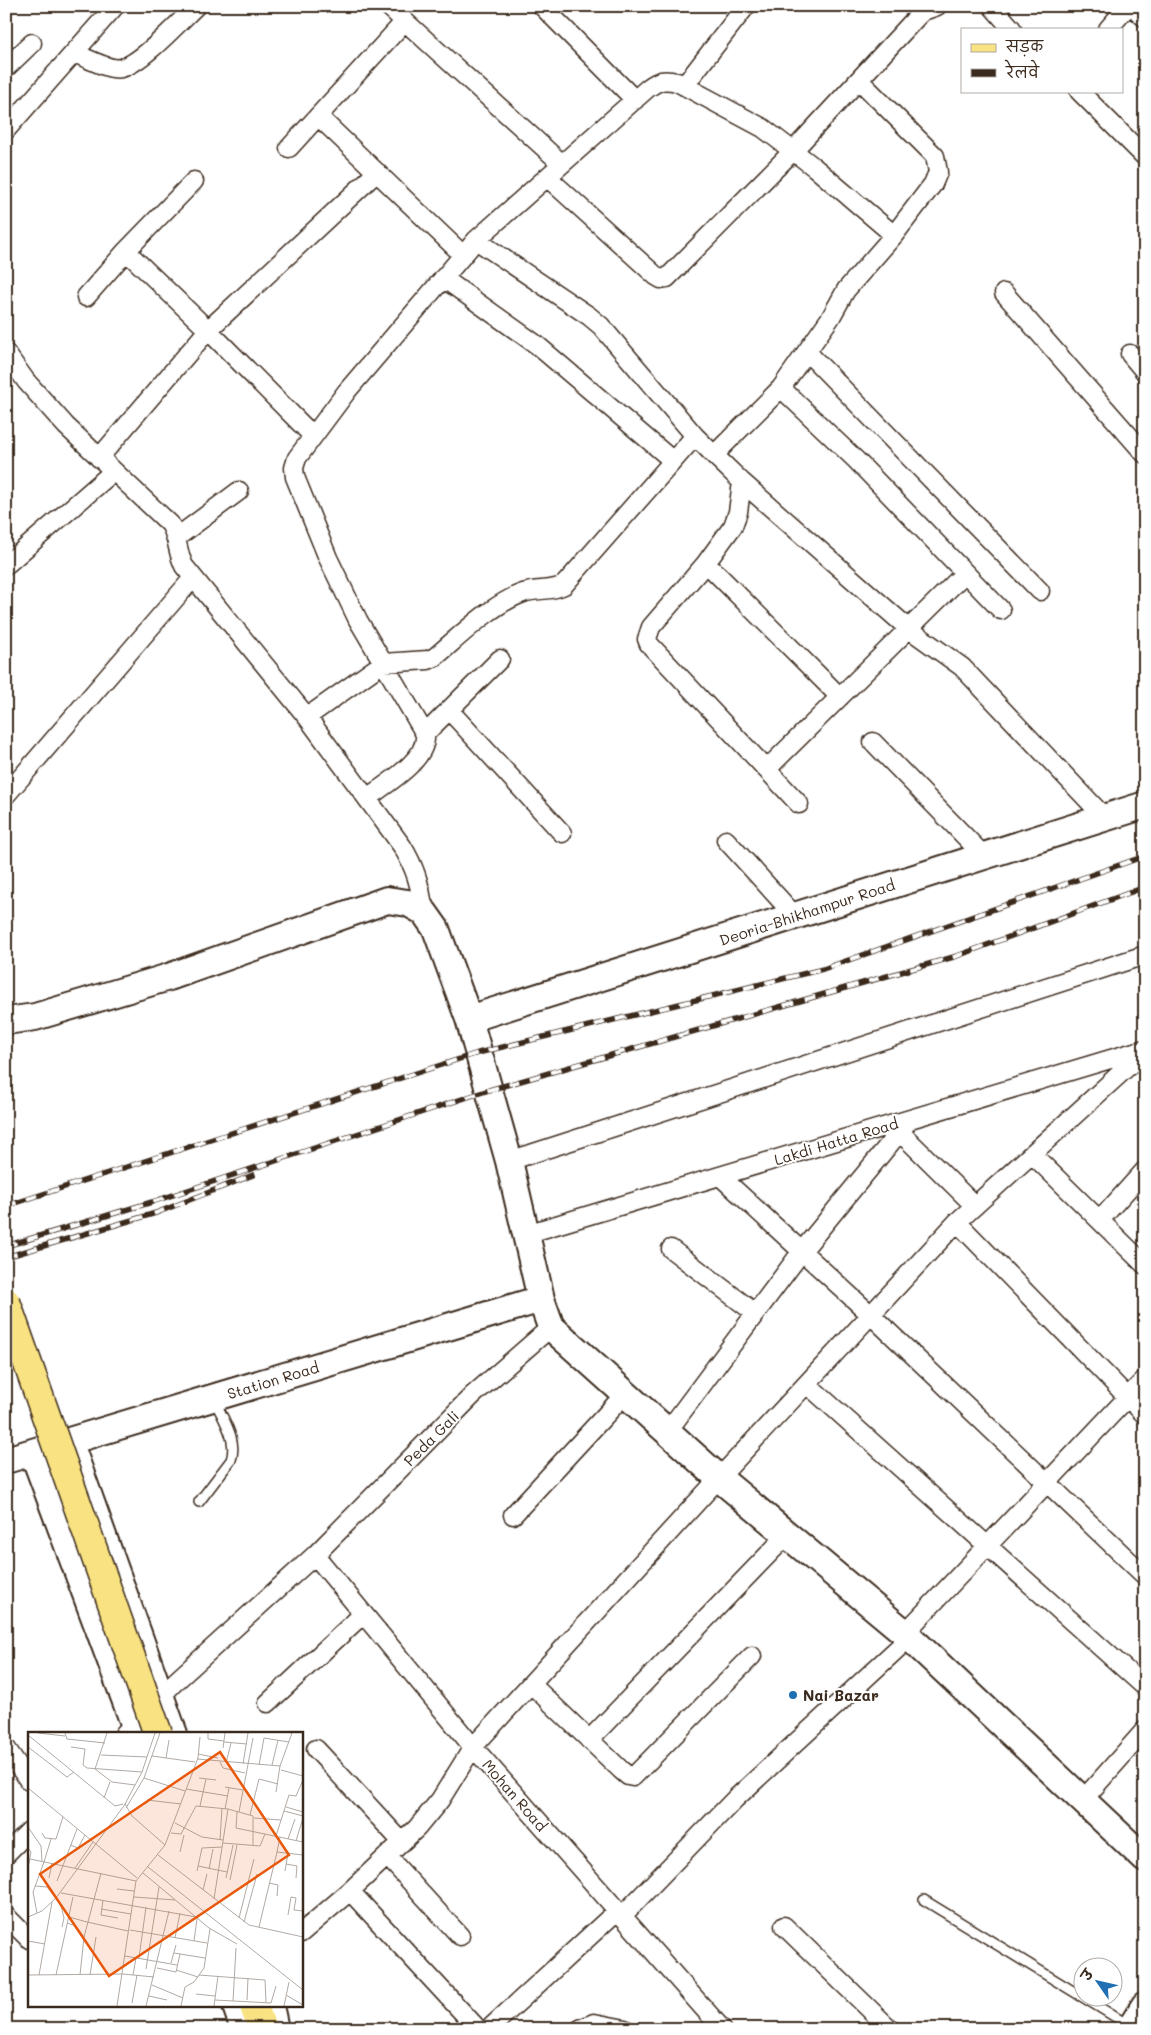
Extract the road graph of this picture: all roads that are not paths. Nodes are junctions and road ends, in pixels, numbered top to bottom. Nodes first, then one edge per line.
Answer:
1 (196, 6) edge
2 (388, 6) edge
3 (542, 6) edge
4 (746, 6) edge
5 (937, 6) edge
6 (992, 6) edge
7 (1128, 6) edge
8 (1132, 6) edge
9 (111, 8) edge
10 (1145, 18) edge
11 (405, 21) junction
12 (1011, 28) edge
13 (1109, 28) edge
14 (32, 44) dead end
15 (74, 53) junction
16 (6, 68) edge
17 (859, 80) junction
18 (684, 86) junction
19 (1080, 92) edge
20 (635, 100) junction
21 (318, 116) junction
22 (6, 130) edge
23 (289, 148) dead end
24 (793, 151) junction
25 (1145, 158) edge
26 (562, 164) junction
27 (377, 172) junction
28 (547, 177) junction
29 (194, 181) dead end
30 (894, 235) junction
31 (476, 240) junction
32 (126, 251) junction
33 (463, 255) junction
34 (442, 278) junction
35 (1004, 293) dead end
36 (86, 297) dead end
37 (208, 330) junction
38 (807, 352) junction
39 (6, 353) edge
40 (1130, 354) dead end
41 (1145, 372) edge
42 (781, 388) junction
43 (313, 436) junction
44 (695, 436) junction
45 (1145, 454) edge
46 (714, 455) junction
47 (99, 458) junction
48 (672, 460) junction
49 (114, 471) junction
50 (742, 482) junction
51 (239, 491) dead end
52 (176, 538) junction
53 (706, 563) junction
54 (6, 565) edge
55 (964, 573) junction
56 (194, 578) junction
57 (1040, 591) dead end
58 (1001, 610) dead end
59 (909, 629) junction
60 (500, 660) dead end
61 (383, 663) junction
62 (840, 697) junction
63 (450, 710) junction
64 (307, 717) junction
65 (425, 734) junction
66 (873, 742) dead end
67 (767, 769) junction
68 (6, 795) edge
69 (367, 798) junction
70 (799, 804) dead end
71 (1145, 805) edge
72 (1106, 818) junction
73 (562, 833) dead end
74 (726, 840) dead end
75 (984, 856) junction
76 (424, 912) junction
77 (795, 916) junction
78 (1145, 955) edge
79 (469, 1019) junction
80 (6, 1021) edge
81 (1145, 1050) edge
82 (905, 1125) junction
83 (1032, 1154) junction
84 (509, 1161) junction
85 (1145, 1170) edge
86 (720, 1176) junction
87 (975, 1206) junction
88 (1100, 1220) junction
89 (957, 1222) junction
90 (526, 1234) junction
91 (671, 1250) dead end
92 (802, 1251) junction
93 (1145, 1264) edge
94 (540, 1299) junction
95 (6, 1302) edge
96 (755, 1313) junction
97 (871, 1315) junction
98 (552, 1327) junction
99 (1145, 1378) edge
100 (807, 1384) junction
101 (624, 1394) junction
102 (1127, 1396) junction
103 (213, 1398) junction
104 (1145, 1415) edge
105 (667, 1432) junction
106 (69, 1441) junction
107 (33, 1452) junction
108 (6, 1460) edge
109 (719, 1478) junction
110 (1046, 1482) junction
111 (198, 1502) dead end
112 (513, 1515) dead end
113 (787, 1535) junction
114 (986, 1545) junction
115 (315, 1555) junction
116 (1145, 1576) edge
117 (363, 1614) junction
118 (907, 1635) junction
119 (752, 1656) dead end
120 (531, 1684) junction
121 (1145, 1687) edge
122 (161, 1696) junction
123 (268, 1703) dead end
124 (1145, 1730) edge
125 (139, 1731) edge
126 (173, 1732) edge
127 (589, 1740) junction
128 (473, 1747) junction
129 (6, 1748) edge
130 (316, 1749) dead end
131 (28, 1780) edge
132 (1082, 1800) junction
133 (28, 1832) edge
134 (402, 1842) junction
135 (6, 1854) edge
136 (388, 1856) junction
137 (1145, 1858) edge
138 (350, 1891) junction
139 (924, 1900) dead end
140 (620, 1914) junction
141 (6, 1916) edge
142 (784, 1926) dead end
143 (302, 1932) edge
144 (460, 1936) dead end
145 (28, 1938) edge
146 (1145, 2005) edge
147 (237, 2008) edge
148 (255, 2008) edge
149 (270, 2008) edge
150 (718, 2027) edge
151 (1131, 2028) edge
152 (244, 2029) edge
153 (262, 2029) edge
154 (275, 2029) edge
155 (478, 2029) edge
156 (489, 2029) edge
157 (580, 2029) edge
158 (625, 2029) edge
159 (890, 2029) edge

1 - 15 street
2 - 11 street
3 - 20 street
4 - 18 street
5 - 17 street
6 - 12 street
7 - 13 street
8 - 10 street
9 - 15 street
11 - 21 street
11 - 26 street
14 - 16 street
15 - 22 street
17 - 24 street
17 - 30 street
18 - 20 street
18 - 24 street
19 - 25 street
20 - 26 street
21 - 23 street
21 - 27 street
24 - 28 street
24 - 30 street
26 - 28 street
27 - 33 street
27 - 37 street
28 - 31 street
29 - 32 street
30 - 38 street
31 - 33 street
31 - 44 street
32 - 36 street
32 - 37 street
33 - 34 street
34 - 43 street
34 - 48 street
35 - 45 street
37 - 43 street
37 - 47 street
38 - 42 street
38 - 57 street
39 - 47 street
40 - 41 street
42 - 46 street
42 - 55 street
43 - 61 street
44 - 46 street
44 - 48 street
46 - 50 street
47 - 49 street
48 - 61 street
49 - 52 street
49 - 54 street
50 - 53 street
50 - 59 street
51 - 52 street
52 - 56 street
53 - 62 street
53 - 67 street
55 - 58 street
55 - 59 street
56 - 64 street
56 - 68 street
59 - 62 street
59 - 72 street
60 - 63 street
61 - 64 street
61 - 65 street
62 - 67 street
63 - 65 street
63 - 73 street
64 - 69 street
65 - 69 street
66 - 75 street
67 - 70 street
69 - 76 street
71 - 72 main road, Deoria-Bhikhampur Road
72 - 75 main road, Deoria-Bhikhampur Road
74 - 77 street
75 - 77 main road, Deoria-Bhikhampur Road
76 - 79 main road
76 - 80 main road
77 - 79 main road, Deoria-Bhikhampur Road
78 - 84 street
79 - 84 main road
81 - 82 street, Lakdi Hatta Road
81 - 83 street
82 - 86 street, Lakdi Hatta Road
82 - 87 street
82 - 92 street
83 - 87 street
83 - 88 street
84 - 90 main road
85 - 88 street
86 - 90 street, Lakdi Hatta Road
86 - 92 street
87 - 89 street
88 - 93 street
89 - 97 street
89 - 102 street
90 - 94 main road
91 - 96 street
92 - 96 street
92 - 97 street
94 - 98 main road
94 - 103 main road, Station Road
95 - 125 main road, bridge
96 - 105 street
97 - 100 street
97 - 110 street
98 - 101 main road
98 - 115 street, Peda Gali
99 - 102 street
100 - 109 street
100 - 114 street
101 - 105 main road
101 - 112 street
102 - 104 street
102 - 110 street
103 - 106 main road, Station Road
103 - 111 lane
105 - 109 main road
106 - 107 main road, Station Road
106 - 122 main road
107 - 108 main road, Station Road
107 - 125 main road
109 - 113 main road
109 - 120 street
110 - 114 street
110 - 116 street
113 - 118 main road
113 - 127 street
114 - 118 street
114 - 121 street
115 - 117 street, Mohan Road
115 - 122 street, Peda Gali
117 - 123 street
117 - 128 street, Mohan Road
118 - 132 main road
118 - 140 street
119 - 127 street
120 - 127 street
120 - 128 street
122 - 125 street, Peda Gali
122 - 126 main road
124 - 132 street
128 - 134 street
128 - 140 street, Mohan Road
129 - 131 street
130 - 134 street
132 - 137 main road
133 - 135 street
134 - 136 street
136 - 138 street
136 - 144 street
138 - 143 street
138 - 155 street
139 - 151 lane
140 - 150 street, Mohan Road
140 - 156 street
141 - 145 street
142 - 159 street
146 - 151 main road
147 - 152 main road
148 - 153 main road
149 - 154 main road
157 - 158 street

